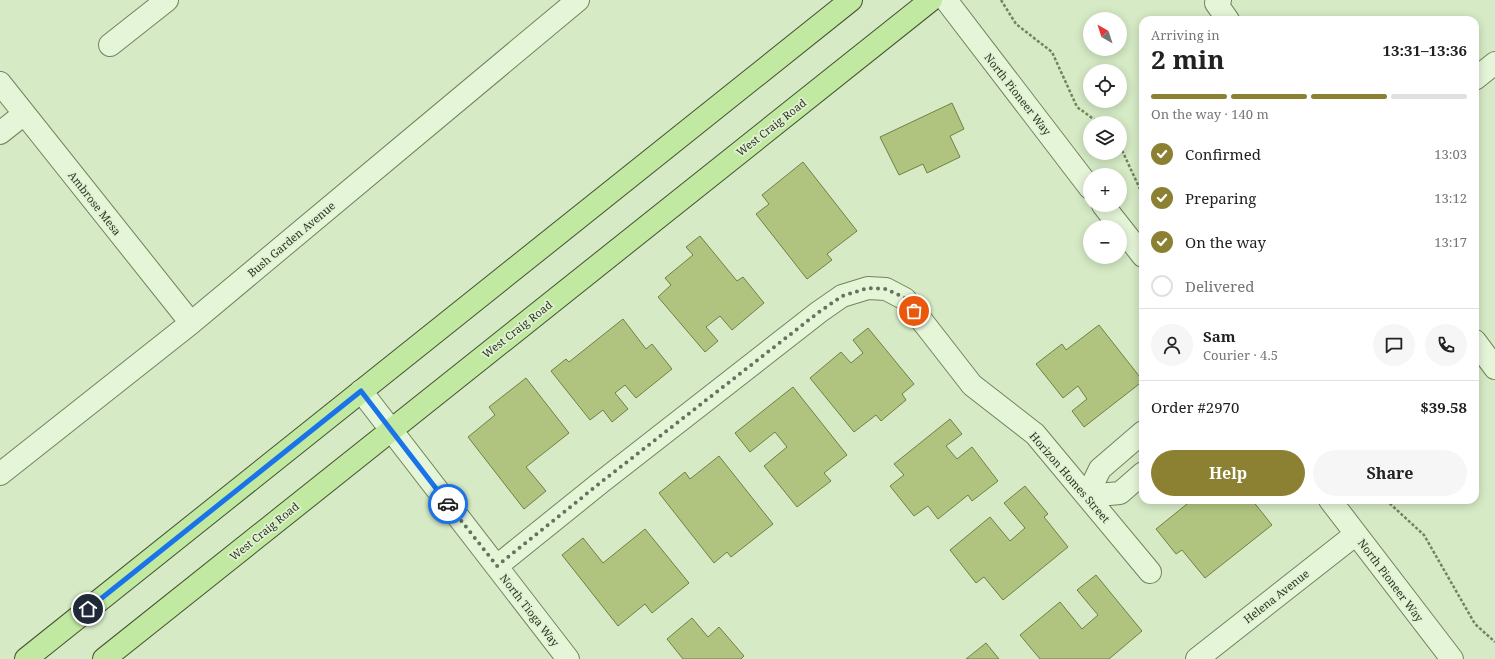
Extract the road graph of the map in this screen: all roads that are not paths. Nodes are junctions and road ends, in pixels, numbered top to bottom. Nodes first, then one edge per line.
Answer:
1 (167, 0) edge
2 (578, 0) edge
3 (851, 0) edge
4 (931, 0) edge
5 (946, 0) edge
6 (110, 45) dead end
7 (1495, 63) edge
8 (1479, 75) edge
9 (0, 83) edge
10 (24, 114) junction
11 (0, 133) edge
12 (1083, 179) edge
13 (1108, 212) edge
14 (1139, 251) edge
15 (191, 323) junction
16 (1479, 346) edge
17 (1495, 368) edge
18 (361, 391) junction
19 (391, 429) junction
20 (1139, 435) edge
21 (0, 474) edge
22 (1139, 476) edge
23 (1087, 496) junction
24 (1333, 504) edge
25 (1356, 534) junction
26 (497, 566) junction
27 (1150, 572) dead end
28 (26, 659) edge
29 (104, 659) edge
30 (568, 659) edge
31 (1197, 659) edge
32 (1452, 659) edge

1 - 6 street
2 - 15 street, Bush Garden Avenue
3 - 18 main road
4 - 19 main road, West Craig Road
5 - 12 street, North Pioneer Way
7 - 8 street
9 - 10 street, Ambrose Mesa
10 - 11 street
10 - 15 street, Ambrose Mesa
13 - 14 street
15 - 21 street, Bush Garden Avenue
16 - 17 street
18 - 19 street, North Tioga Way
18 - 28 main road
19 - 26 street, North Tioga Way
19 - 29 main road, West Craig Road
20 - 23 street
22 - 23 street
23 - 26 street, Horizon Homes Street
23 - 27 street, Horizon Homes Street
24 - 25 street, North Pioneer Way
25 - 31 street, Helena Avenue
25 - 32 street, North Pioneer Way
26 - 30 street, North Tioga Way

